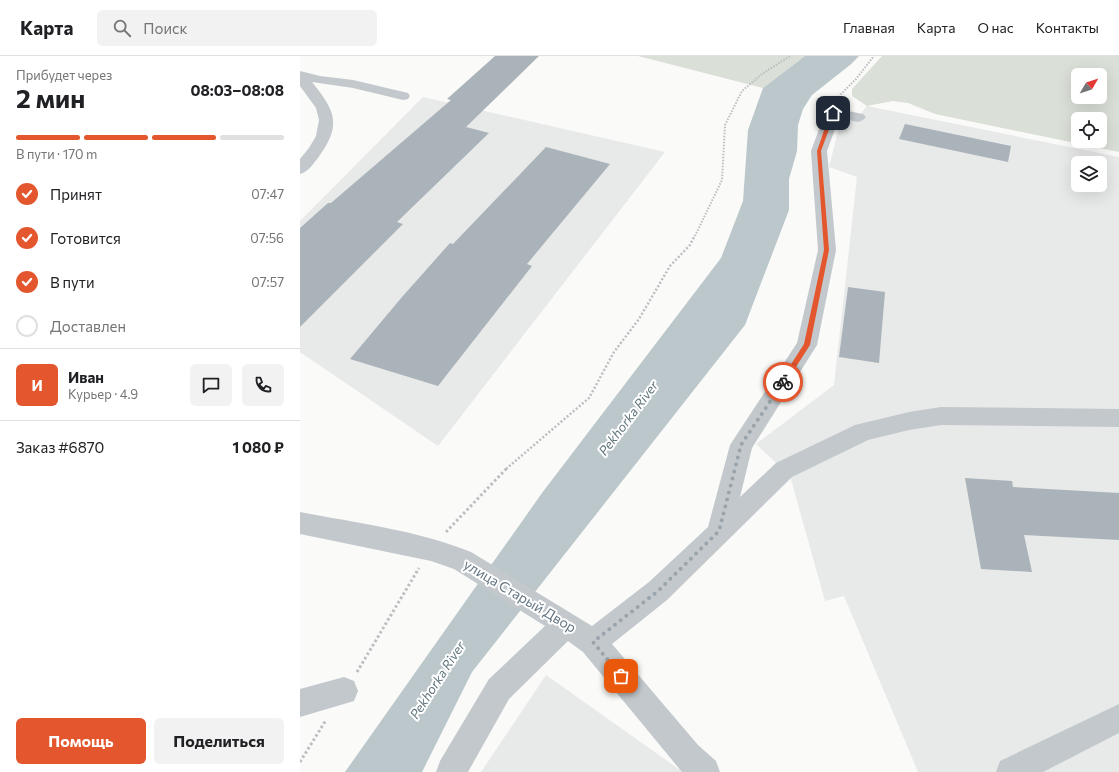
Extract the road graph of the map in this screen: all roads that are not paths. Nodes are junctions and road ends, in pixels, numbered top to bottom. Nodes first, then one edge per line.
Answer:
1 (330, 66) dead end
2 (303, 76) edge
3 (403, 96) dead end
4 (858, 117) dead end
5 (300, 169) edge
6 (1119, 418) edge
7 (300, 523) edge
8 (719, 531) junction
9 (566, 624) junction
10 (593, 642) junction
11 (344, 691) road end
12 (300, 703) edge
13 (1119, 718) edge
14 (451, 772) edge
15 (705, 772) edge
16 (1011, 772) edge

1 - 2 street
2 - 3 street
2 - 5 street
4 - 8 street
6 - 8 street
7 - 9 street, улица Старый Двор
8 - 10 street
9 - 10 street, улица Старый Двор
9 - 14 street
10 - 15 street, улица Старый Двор
11 - 12 street
13 - 16 street

